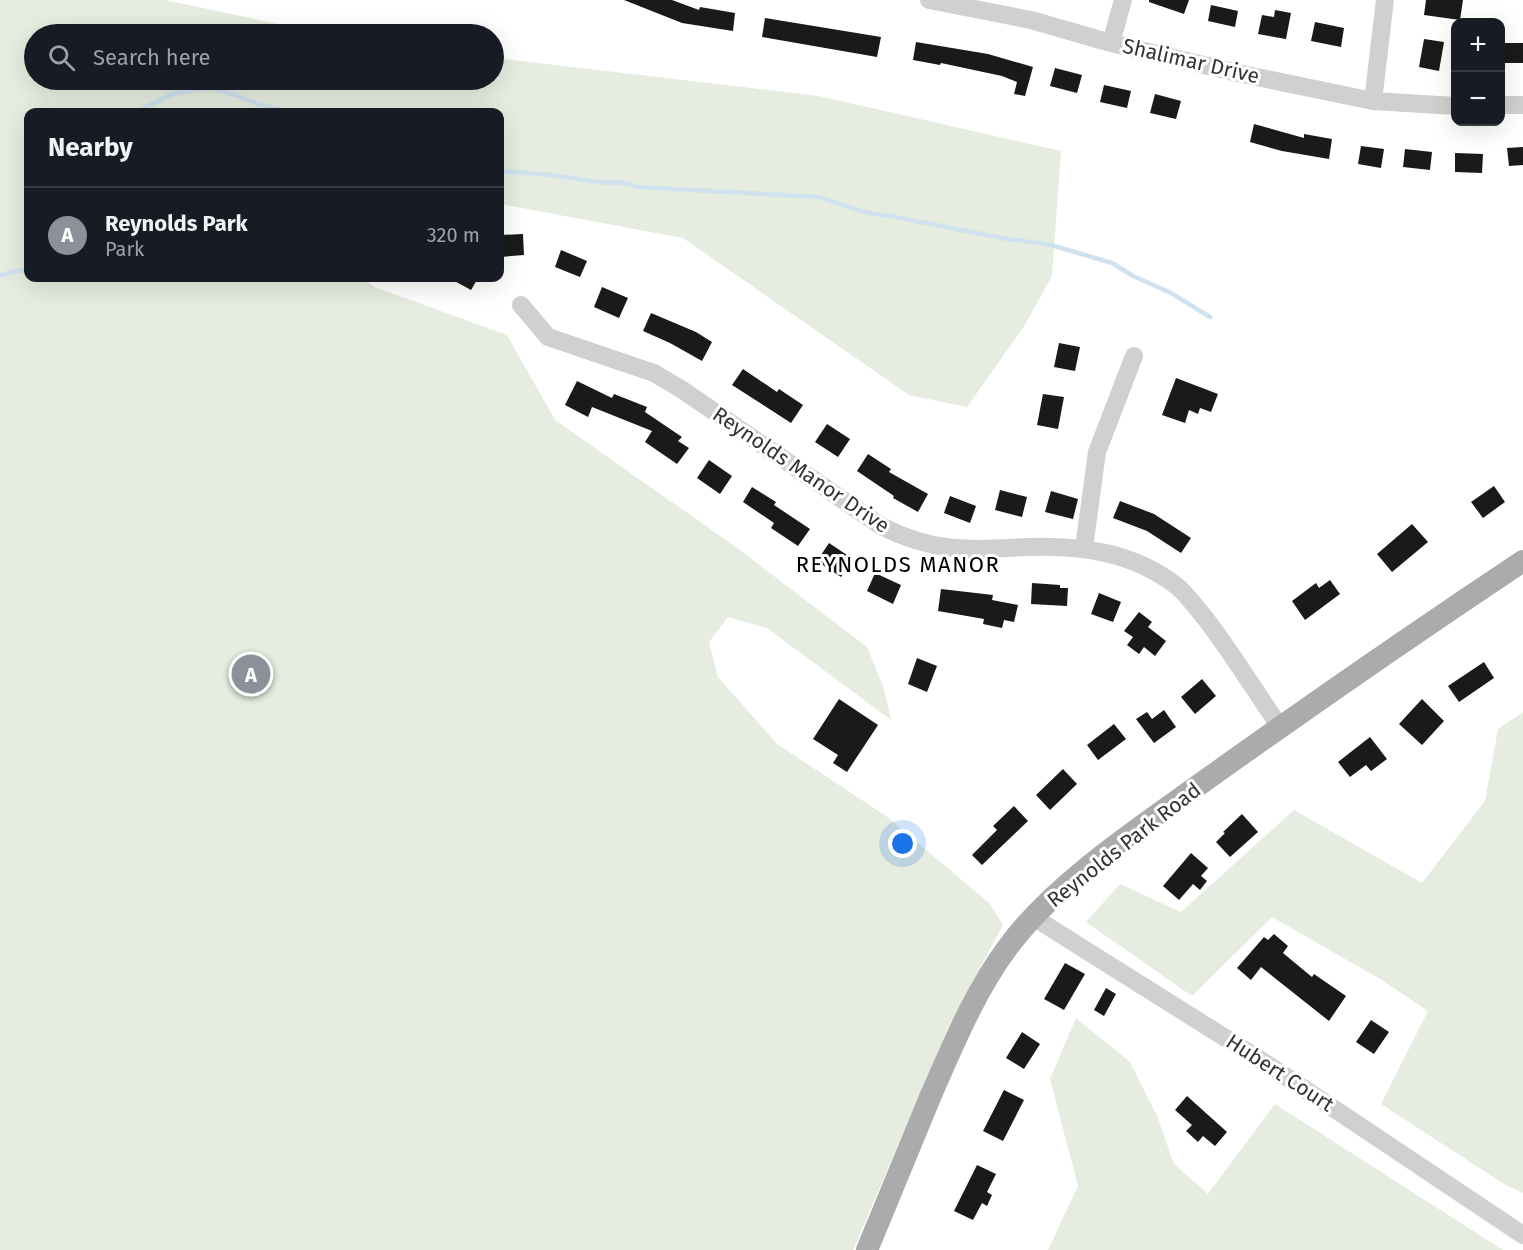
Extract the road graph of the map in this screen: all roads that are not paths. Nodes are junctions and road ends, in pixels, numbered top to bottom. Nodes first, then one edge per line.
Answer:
1 (929, 0) edge
2 (1123, 0) edge
3 (1385, 0) edge
4 (1112, 43) junction
5 (1373, 101) junction
6 (1505, 105) edge
7 (1523, 105) edge
8 (1451, 106) edge
9 (521, 305) dead end
10 (1134, 356) dead end
11 (1084, 548) junction
12 (1519, 569) edge
13 (1280, 727) junction
14 (1033, 918) junction
15 (1523, 1235) edge
16 (867, 1250) edge

1 - 4 street, Shalimar Drive
2 - 4 street
3 - 5 street
4 - 5 street, Shalimar Drive
5 - 8 street, Shalimar Drive
6 - 7 street
9 - 11 street, Reynolds Manor Drive
10 - 11 street
11 - 13 street, Reynolds Manor Drive
12 - 13 main road, Reynolds Park Road
13 - 14 main road, Reynolds Park Road
14 - 15 street, Hubert Court
14 - 16 main road, Reynolds Park Road

